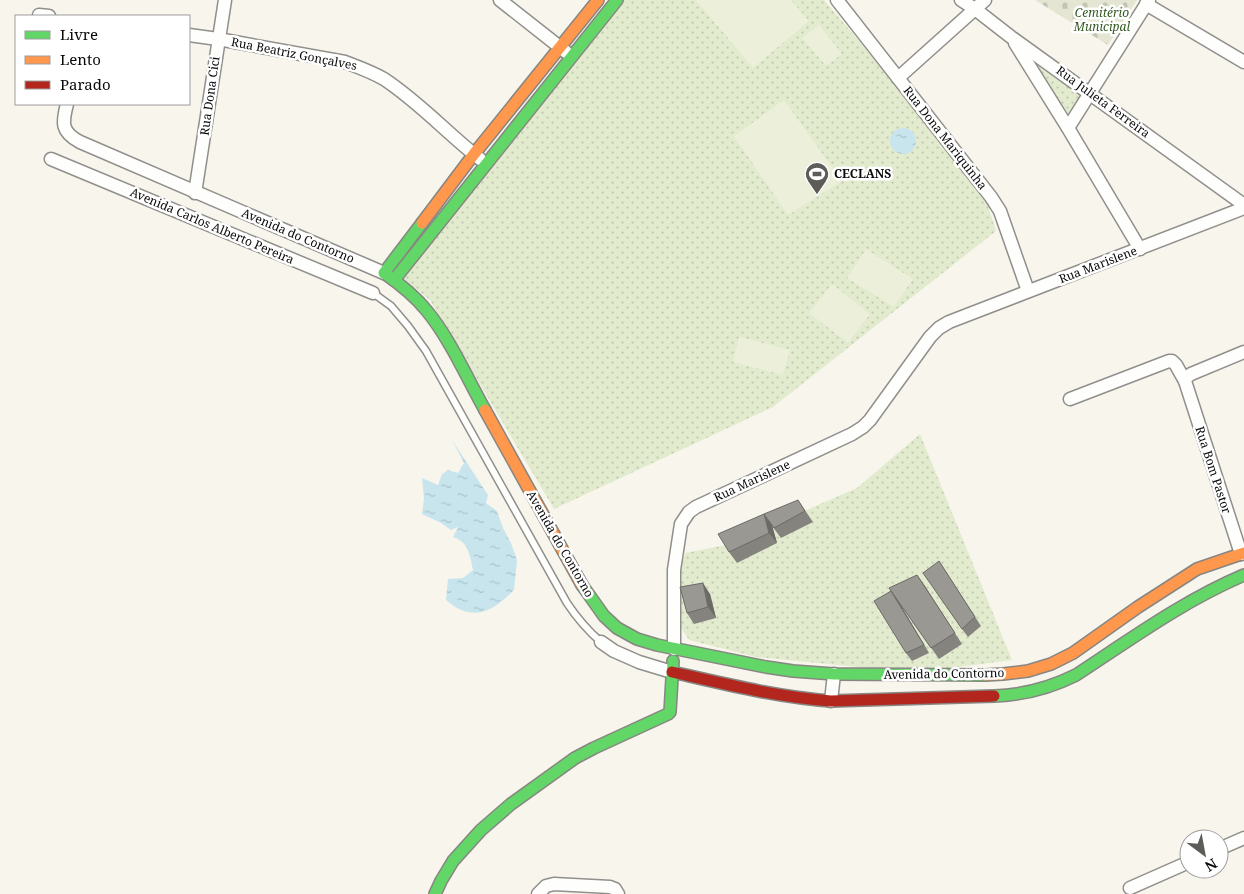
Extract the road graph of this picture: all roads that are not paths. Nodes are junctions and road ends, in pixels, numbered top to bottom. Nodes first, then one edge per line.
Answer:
1 (225, 0) edge
2 (500, 0) edge
3 (598, 0) edge
4 (617, 0) edge
5 (837, 0) edge
6 (961, 0) edge
7 (985, 0) edge
8 (1148, 2) edge
9 (976, 9) junction
10 (190, 35) edge
11 (1011, 37) junction
12 (218, 39) junction
13 (560, 48) junction
14 (572, 56) junction
15 (1244, 62) edge
16 (898, 78) junction
17 (1090, 93) junction
18 (67, 105) edge
19 (1068, 128) junction
20 (474, 154) junction
21 (51, 159) dead end
22 (486, 164) junction
23 (196, 193) junction
24 (1244, 206) edge
25 (1140, 249) junction
26 (389, 276) junction
27 (1028, 291) junction
28 (373, 293) joint
29 (1244, 352) edge
30 (1185, 383) junction
31 (1070, 399) dead end
32 (1242, 554) edge
33 (1244, 575) edge
34 (601, 642) joint
35 (674, 649) junction
36 (672, 672) junction
37 (834, 674) junction
38 (831, 701) junction
39 (1244, 838) edge
40 (1229, 845) edge
41 (1179, 866) edge
42 (1130, 888) dead end
43 (614, 890) edge
44 (538, 893) edge
45 (436, 894) edge

1 - 12 street, Rua Dona Cici
2 - 13 street
3 - 13 street
4 - 14 street
5 - 16 street, Rua Dona Mariquinha
6 - 9 street, Rua Julieta Ferreira
7 - 9 street
8 - 15 street
8 - 17 street
9 - 11 street, Rua Julieta Ferreira
9 - 16 street
10 - 12 street, Rua Beatriz Gonçalves
11 - 17 street, Rua Julieta Ferreira
11 - 19 street
12 - 20 street, Rua Beatriz Gonçalves
12 - 23 street, Rua Dona Cici
13 - 14 street
13 - 20 street
14 - 22 street
16 - 27 street, Rua Dona Mariquinha
17 - 19 street
17 - 24 street, Rua Julieta Ferreira
18 - 23 street, Avenida do Contorno
19 - 25 street
20 - 22 street, Rua Beatriz Gonçalves
20 - 26 street
21 - 28 street, Avenida Carlos Alberto Pereira
22 - 26 street
23 - 26 street, Avenida do Contorno
24 - 25 street, Rua Marislene
25 - 27 street, Rua Marislene
26 - 35 street, Avenida do Contorno
27 - 35 street, Rua Marislene
28 - 34 lane
29 - 30 street
30 - 31 street, Rua Bom Pastor
30 - 32 street, Rua Bom Pastor
32 - 37 street, Avenida do Contorno
33 - 38 street
34 - 36 street
35 - 36 street, Rua Marislene
35 - 37 street, Avenida do Contorno
36 - 38 street
36 - 45 street, Rua Marislene
37 - 38 street
39 - 40 street
41 - 42 street
43 - 44 street

